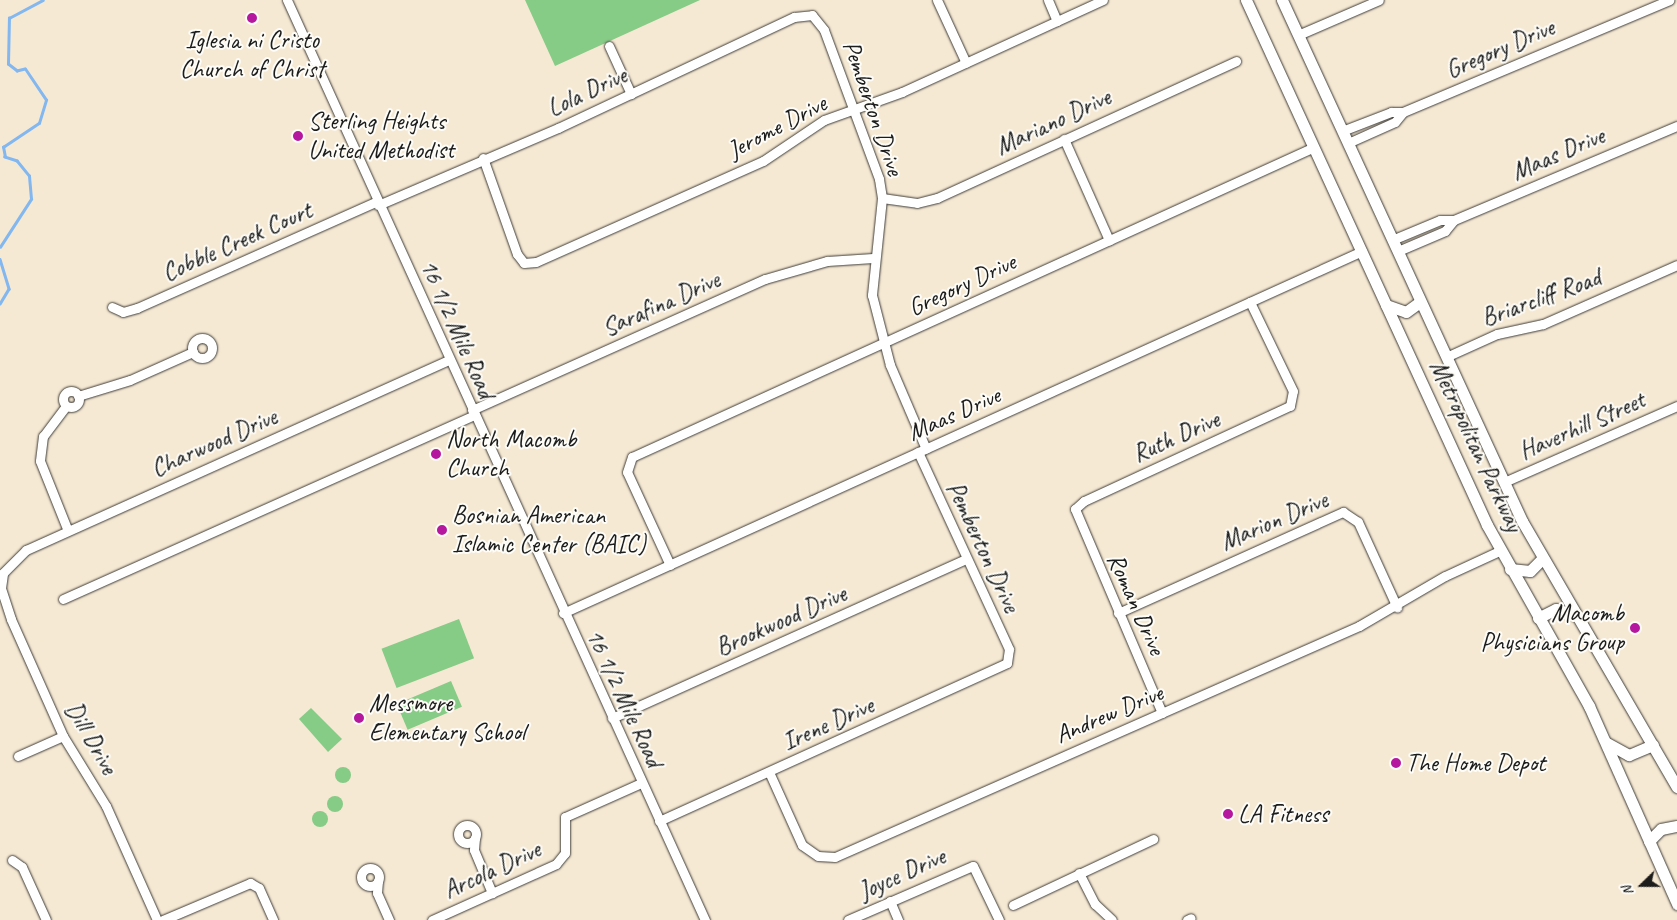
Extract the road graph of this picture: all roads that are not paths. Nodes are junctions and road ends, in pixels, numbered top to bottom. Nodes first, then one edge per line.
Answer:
1 (287, 0) edge
2 (937, 0) edge
3 (1048, 0) edge
4 (1102, 0) edge
5 (1246, 0) edge
6 (1282, 0) edge
7 (1379, 0) edge
8 (1669, 0) edge
9 (812, 15) joint
10 (1057, 21) junction
11 (1298, 35) junction
12 (609, 46) dead end
13 (1236, 60) dead end
14 (966, 63) junction
15 (631, 94) junction
16 (854, 110) junction
17 (1403, 112) junction
18 (1677, 126) edge
19 (1342, 131) junction
20 (1064, 139) junction
21 (1348, 143) junction
22 (1314, 147) junction
23 (484, 158) junction
24 (882, 198) junction
25 (378, 203) junction
26 (1454, 220) junction
27 (1109, 240) junction
28 (1392, 240) junction
29 (1362, 251) junction
30 (1398, 251) junction
31 (873, 258) junction
32 (1677, 265) edge
33 (1250, 302) junction
34 (1420, 302) junction
35 (1386, 305) junction
36 (112, 308) dead end
37 (883, 343) junction
38 (193, 352) dead end
39 (1446, 357) junction
40 (449, 360) junction
41 (1677, 406) edge
42 (473, 413) junction
43 (922, 451) junction
44 (1504, 482) junction
45 (1076, 509) joint
46 (68, 531) junction
47 (1500, 551) junction
48 (966, 559) junction
49 (1542, 559) junction
50 (670, 565) junction
51 (1510, 569) junction
52 (3, 573) joint
53 (62, 599) dead end
54 (1398, 607) junction
55 (563, 613) junction
56 (1118, 613) junction
57 (1575, 615) junction
58 (1538, 618) junction
59 (1010, 658) joint
60 (1162, 713) junction
61 (612, 718) junction
62 (63, 736) junction
63 (1607, 743) junction
64 (1653, 745) junction
65 (18, 756) dead end
66 (769, 772) junction
67 (641, 783) junction
68 (1677, 787) edge
69 (659, 821) junction
70 (1677, 826) edge
71 (475, 838) junction
72 (1153, 839) dead end
73 (1649, 841) junction
74 (465, 842) junction
75 (474, 850) junction
76 (12, 860) dead end
77 (1079, 873) junction
78 (378, 881) junction
79 (368, 885) junction
80 (377, 893) junction
81 (492, 893) junction
82 (890, 902) junction
83 (1677, 904) edge
84 (1013, 905) dead end
85 (46, 920) edge
86 (157, 920) edge
87 (163, 920) edge
88 (273, 920) edge
89 (389, 920) edge
90 (432, 920) edge
91 (703, 920) edge
92 (848, 920) edge
93 (898, 920) edge
94 (999, 920) edge
95 (1112, 920) edge

1 - 25 street, 16 1/2 Mile Road
2 - 14 street
3 - 10 street
4 - 10 street, Jerome Drive
5 - 22 main road, Metropolitan Parkway
6 - 11 main road, Metropolitan Parkway
7 - 11 street
8 - 17 street, Gregory Drive
9 - 15 street, Lola Drive
9 - 16 street, Pemberton Drive
10 - 14 street, Jerome Drive
11 - 19 main road, Metropolitan Parkway
12 - 15 street
13 - 20 street, Mariano Drive
14 - 16 street, Jerome Drive
15 - 23 street, Lola Drive
16 - 23 street, Jerome Drive
16 - 24 street, Pemberton Drive
17 - 19 street, Gregory Drive
17 - 21 street, Gregory Drive
18 - 26 street, Maas Drive
19 - 21 main road, Metropolitan Parkway
20 - 24 street, Mariano Drive
20 - 27 street
21 - 28 main road, Metropolitan Parkway
22 - 27 street, Gregory Drive
22 - 29 main road, Metropolitan Parkway
23 - 25 street, Lola Drive
24 - 31 street, Pemberton Drive
25 - 36 street, Cobble Creek Court
25 - 40 street, 16 1/2 Mile Road
26 - 28 street, Maas Drive
26 - 30 street, Maas Drive
27 - 37 street, Gregory Drive
28 - 30 main road, Metropolitan Parkway
29 - 33 street, Maas Drive
29 - 35 main road, Metropolitan Parkway
30 - 34 main road, Metropolitan Parkway
31 - 37 street, Pemberton Drive
31 - 42 street, Sarafina Drive
32 - 39 street, Briarcliff Road
33 - 43 street, Maas Drive
33 - 45 street, Ruth Drive
34 - 35 main road
34 - 39 main road, Metropolitan Parkway
35 - 47 main road, Metropolitan Parkway
37 - 43 street, Pemberton Drive
37 - 50 street, Gregory Drive
38 - 46 street
39 - 44 main road, Metropolitan Parkway
40 - 42 street, 16 1/2 Mile Road
40 - 46 street, Charwood Drive
41 - 44 street, Haverhill Street
42 - 53 street, Sarafina Drive
42 - 55 street, 16 1/2 Mile Road
43 - 48 street, Pemberton Drive
43 - 50 street, Maas Drive
44 - 49 main road, Metropolitan Parkway
45 - 56 street, Roman Drive
46 - 52 street, Charwood Drive
47 - 51 main road, Metropolitan Parkway
47 - 54 street, Andrew Drive
48 - 59 street, Pemberton Drive
48 - 61 street, Brookwood Drive
49 - 51 main road
49 - 57 main road, Metropolitan Parkway
50 - 55 street, Maas Drive
51 - 58 main road, Metropolitan Parkway
52 - 62 street, Dill Drive
54 - 56 street, Marion Drive
54 - 60 street, Andrew Drive
55 - 61 street, 16 1/2 Mile Road
56 - 60 street, Roman Drive
57 - 58 main road
57 - 64 main road, Metropolitan Parkway
58 - 63 main road, Metropolitan Parkway
59 - 66 street, Irene Drive
60 - 66 street, Andrew Drive
61 - 67 street, 16 1/2 Mile Road
62 - 65 street
62 - 86 street, Dill Drive
63 - 64 main road
63 - 73 main road, Metropolitan Parkway
64 - 68 main road, Metropolitan Parkway
66 - 69 street, Irene Drive
67 - 69 street, 16 1/2 Mile Road
67 - 81 street, Arcola Drive
69 - 91 street, 16 1/2 Mile Road
70 - 73 main road
71 - 74 street
71 - 74 street
71 - 75 street
72 - 77 street
73 - 83 main road, Metropolitan Parkway
74 - 75 street
75 - 81 street
76 - 85 street
77 - 84 street
77 - 95 street
78 - 79 street
78 - 79 street
78 - 80 street
79 - 80 street
80 - 89 street
81 - 90 street, Arcola Drive
82 - 92 street, Joyce Drive
82 - 93 street
82 - 94 street, Joyce Drive
87 - 88 street

